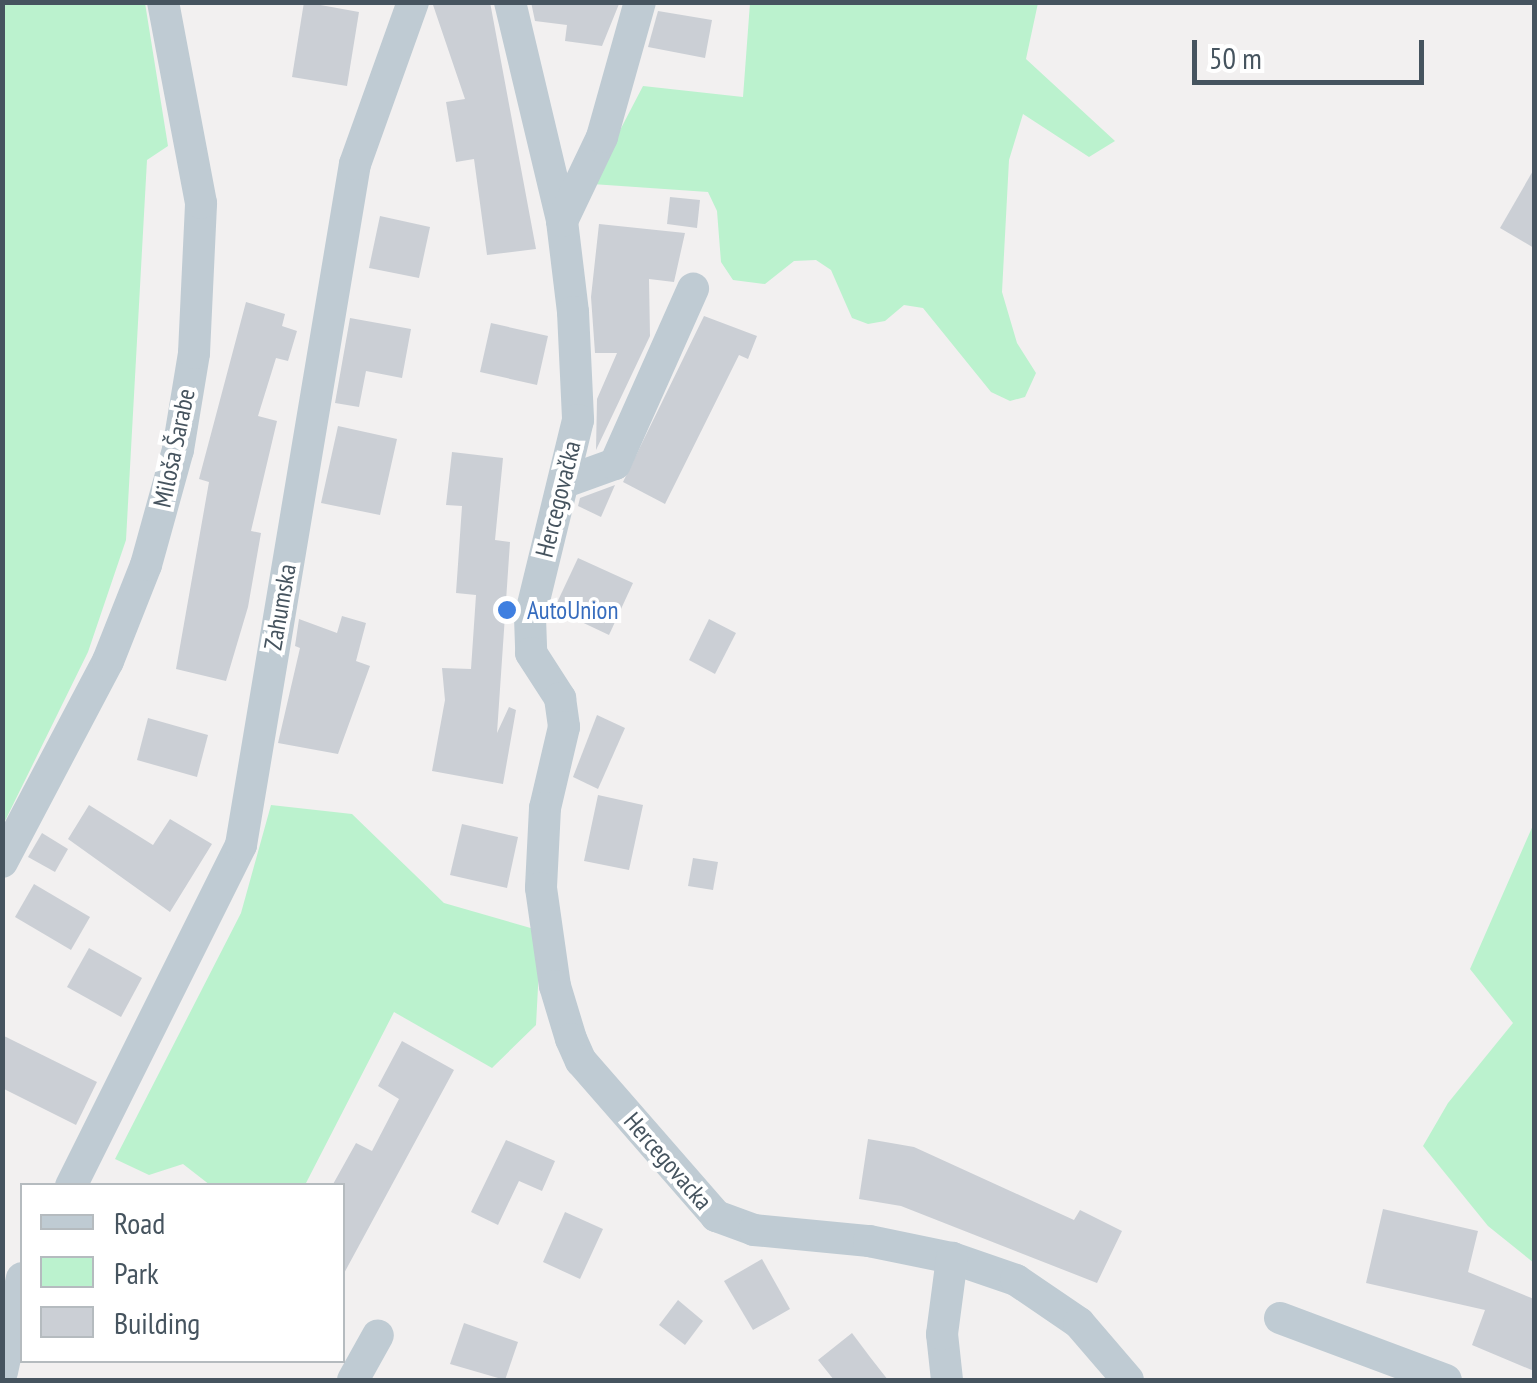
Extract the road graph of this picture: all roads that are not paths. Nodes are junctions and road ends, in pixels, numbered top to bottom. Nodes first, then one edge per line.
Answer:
1 (163, 2) edge
2 (413, 2) edge
3 (510, 2) edge
4 (640, 2) edge
5 (562, 221) junction
6 (693, 289) dead end
7 (566, 482) junction
8 (2, 862) edge
9 (581, 1061) joint
10 (72, 1183) edge
11 (952, 1258) junction
12 (20, 1287) edge
13 (1280, 1318) dead end
14 (378, 1334) dead end
15 (2, 1372) edge
16 (353, 1380) edge
17 (947, 1380) edge
18 (1128, 1380) edge
19 (1446, 1380) edge

1 - 8 street, Miloša Šarabe
2 - 10 street, Zahumska
3 - 5 street, Hercegovačka
4 - 5 street, Hercegovačka
5 - 7 street, Hercegovačka
6 - 7 street
7 - 9 street, Hercegovačka
9 - 11 street, Hercegovacka
11 - 17 street
11 - 18 street, Hercegovacka
12 - 15 street
13 - 19 street
14 - 16 street

